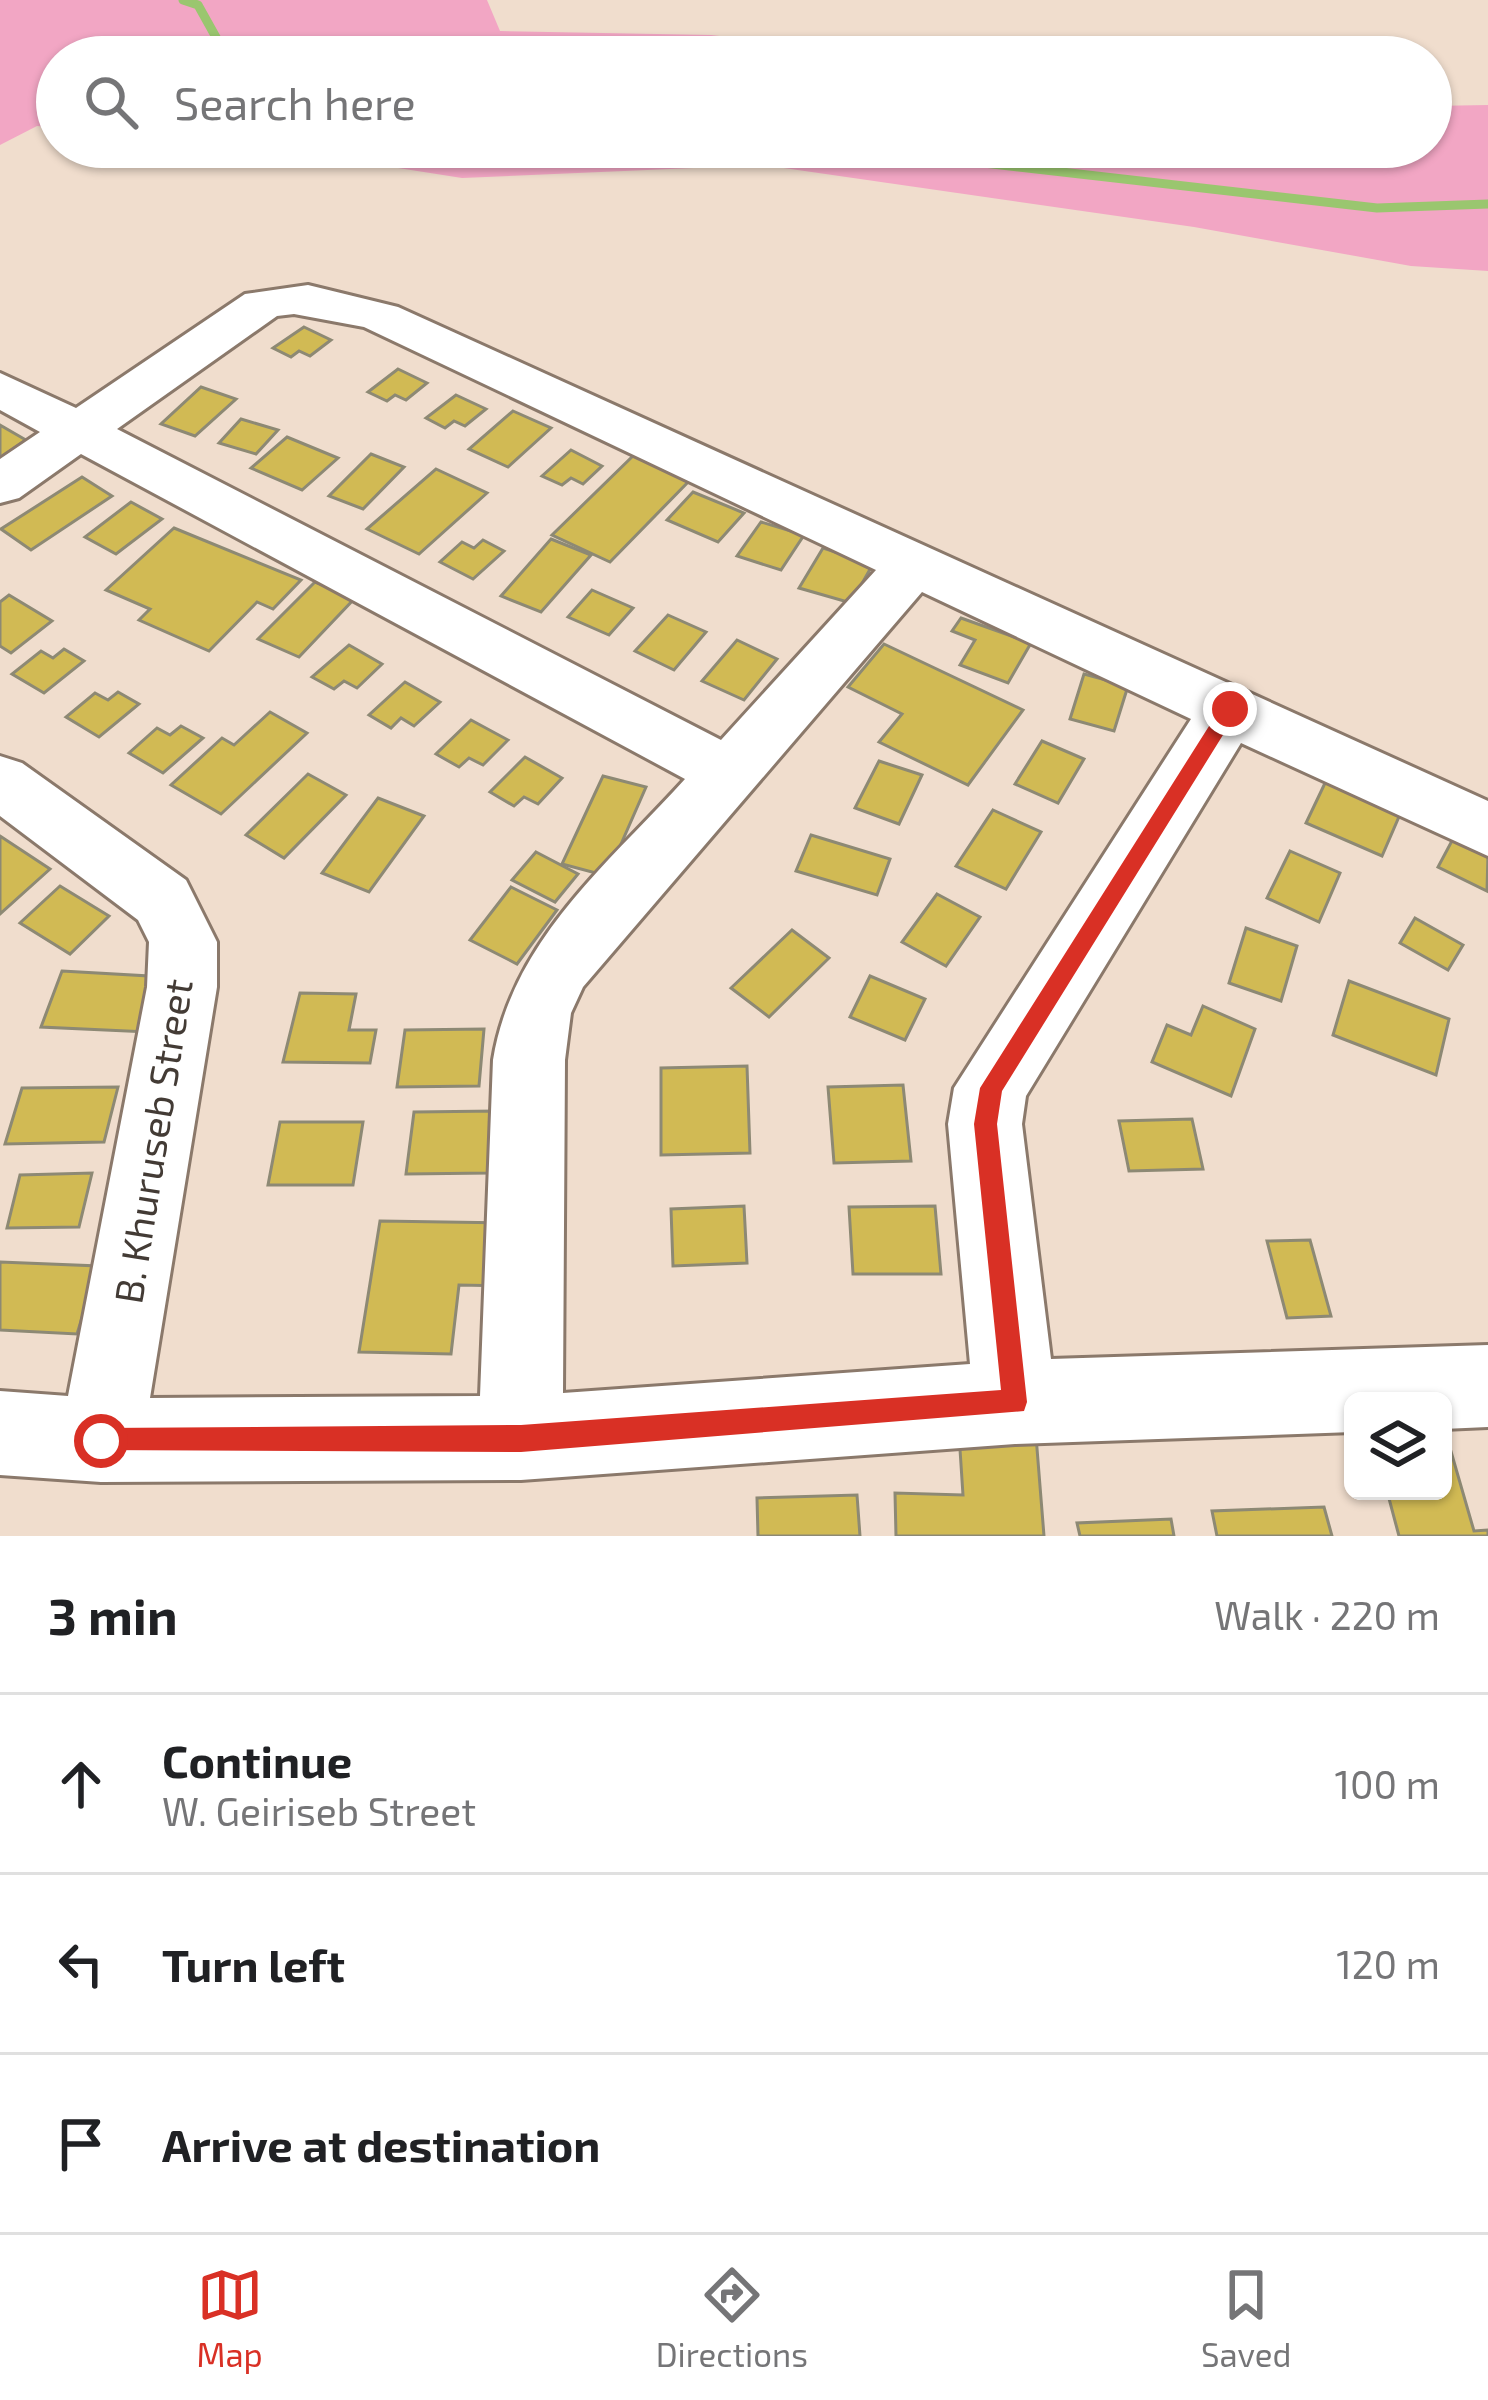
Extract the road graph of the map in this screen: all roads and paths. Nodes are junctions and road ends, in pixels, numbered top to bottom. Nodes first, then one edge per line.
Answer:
1 (0, 388) edge
2 (80, 429) junction
3 (0, 485) edge
4 (914, 565) junction
5 (1230, 709) junction
6 (730, 774) junction
7 (0, 782) edge
8 (1488, 830) edge
9 (1488, 1386) edge
10 (1015, 1402) junction
11 (0, 1433) edge
12 (521, 1438) junction
13 (101, 1441) junction

1 - 2 street
2 - 3 street
2 - 4 street
2 - 6 street
4 - 5 street
4 - 6 street
5 - 8 street
5 - 10 street
6 - 12 street
7 - 13 street, B. Khuruseb Street
9 - 10 street
10 - 12 street
11 - 13 street
12 - 13 street

